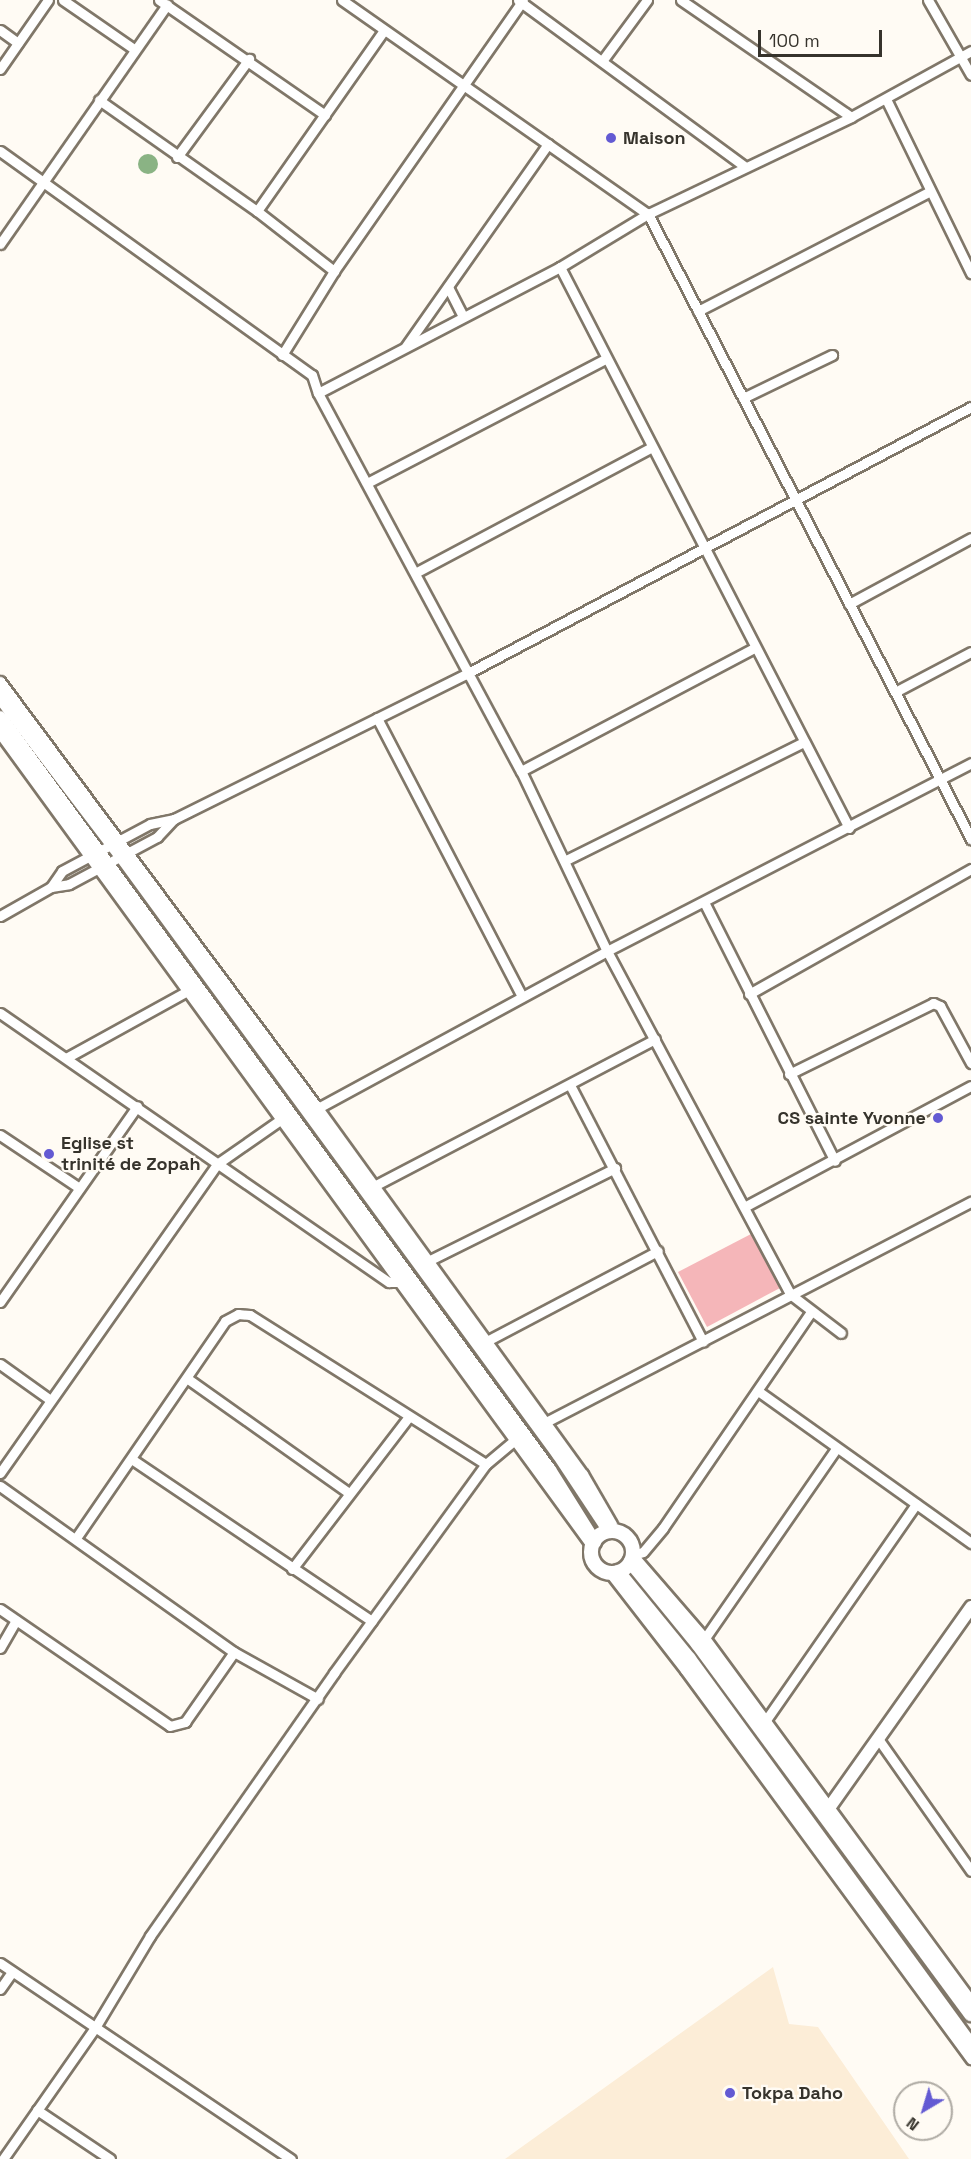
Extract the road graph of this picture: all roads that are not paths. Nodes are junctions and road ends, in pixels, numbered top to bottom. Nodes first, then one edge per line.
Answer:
1 (48, 0) edge
2 (63, 0) edge
3 (342, 0) edge
4 (647, 0) edge
5 (681, 0) edge
6 (928, 0) edge
7 (521, 1) edge
8 (163, 3) edge
9 (0, 30) edge
10 (384, 30) junction
11 (18, 43) junction
12 (134, 49) junction
13 (971, 51) edge
14 (961, 56) junction
15 (249, 59) junction
16 (602, 61) junction
17 (0, 69) edge
18 (971, 75) edge
19 (464, 85) junction
20 (886, 99) junction
21 (99, 100) junction
22 (325, 115) junction
23 (851, 117) junction
24 (548, 144) junction
25 (0, 151) edge
26 (177, 157) junction
27 (745, 168) junction
28 (43, 182) junction
29 (930, 191) junction
30 (257, 211) junction
31 (648, 214) junction
32 (0, 244) edge
33 (560, 267) junction
34 (334, 271) junction
35 (971, 273) edge
36 (448, 287) junction
37 (699, 311) junction
38 (463, 316) junction
39 (403, 351) junction
40 (282, 355) junction
41 (832, 355) dead end
42 (605, 359) junction
43 (318, 393) junction
44 (743, 398) junction
45 (971, 407) edge
46 (652, 447) junction
47 (367, 483) junction
48 (795, 499) junction
49 (971, 537) edge
50 (705, 549) junction
51 (416, 573) junction
52 (849, 604) junction
53 (754, 648) junction
54 (971, 652) edge
55 (466, 674) junction
56 (0, 681) edge
57 (895, 692) junction
58 (0, 696) edge
59 (0, 717) edge
60 (377, 718) junction
61 (0, 734) edge
62 (804, 742) junction
63 (971, 763) edge
64 (521, 771) junction
65 (941, 781) junction
66 (174, 819) junction
67 (849, 828) junction
68 (971, 839) edge
69 (117, 842) junction
70 (95, 853) junction
71 (126, 854) junction
72 (566, 860) junction
73 (104, 866) junction
74 (971, 869) edge
75 (51, 887) junction
76 (704, 902) junction
77 (0, 916) edge
78 (607, 951) junction
79 (189, 990) junction
80 (749, 994) junction
81 (522, 997) junction
82 (0, 1013) edge
83 (655, 1039) junction
84 (66, 1058) junction
85 (971, 1064) edge
86 (789, 1074) junction
87 (570, 1085) junction
88 (971, 1086) edge
89 (137, 1106) junction
90 (318, 1108) junction
91 (284, 1118) junction
92 (0, 1135) edge
93 (835, 1161) junction
94 (217, 1164) junction
95 (615, 1168) junction
96 (374, 1186) junction
97 (78, 1187) junction
98 (746, 1206) junction
99 (969, 1206) edge
100 (658, 1251) junction
101 (428, 1261) junction
102 (400, 1282) junction
103 (790, 1294) junction
104 (0, 1302) edge
105 (811, 1312) junction
106 (840, 1333) dead end
107 (487, 1341) junction
108 (703, 1342) junction
109 (0, 1364) edge
110 (188, 1379) junction
111 (758, 1391) junction
112 (50, 1399) junction
113 (408, 1418) junction
114 (546, 1422) junction
115 (516, 1439) junction
116 (836, 1449) junction
117 (133, 1460) junction
118 (486, 1464) junction
119 (0, 1473) edge
120 (0, 1486) edge
121 (349, 1493) junction
122 (916, 1504) junction
123 (613, 1531) junction
124 (76, 1538) junction
125 (971, 1543) edge
126 (593, 1544) junction
127 (632, 1559) junction
128 (292, 1569) junction
129 (613, 1572) junction
130 (971, 1607) edge
131 (0, 1609) edge
132 (16, 1620) junction
133 (372, 1621) junction
134 (705, 1638) junction
135 (0, 1648) edge
136 (234, 1652) junction
137 (318, 1700) junction
138 (766, 1720) junction
139 (879, 1740) junction
140 (827, 1810) junction
141 (971, 1871) edge
142 (0, 1963) edge
143 (12, 1972) junction
144 (0, 1989) edge
145 (971, 2000) edge
146 (971, 2014) edge
147 (96, 2026) junction
148 (971, 2046) edge
149 (971, 2059) edge
150 (37, 2110) junction
151 (3, 2159) edge
152 (110, 2159) edge
153 (291, 2159) edge

1 - 11 street
2 - 12 street
3 - 10 street
4 - 16 street
5 - 23 street
6 - 14 street
7 - 16 street
7 - 19 street
8 - 12 street
8 - 15 street
9 - 11 street
10 - 19 street
10 - 22 street
11 - 17 street
12 - 21 street
13 - 14 street
14 - 18 street
14 - 20 street
15 - 22 street
15 - 26 street
16 - 27 street
19 - 24 street
19 - 34 street
20 - 23 street
20 - 29 street
21 - 26 street
21 - 28 street
22 - 30 street
23 - 27 street
24 - 31 street
24 - 36 street
25 - 28 street
26 - 30 street
27 - 31 street
28 - 32 street
28 - 40 street
29 - 35 street
29 - 37 street
30 - 34 street
31 - 33 street
31 - 37 street
33 - 38 street
33 - 42 street
34 - 40 street
36 - 38 street
36 - 39 street
37 - 44 street
38 - 39 street
39 - 43 street
40 - 43 street
41 - 44 street
42 - 46 street
42 - 47 street
43 - 47 street
44 - 48 street
45 - 48 street
46 - 50 street
46 - 51 street
47 - 51 street
48 - 50 street
48 - 52 street
49 - 52 street
50 - 53 street
50 - 55 street
51 - 55 street
52 - 57 street
53 - 62 street
53 - 64 street
54 - 57 street
55 - 60 street
55 - 64 street
56 - 69 street
57 - 65 street
58 - 69 main road
59 - 70 main road
60 - 66 street
60 - 81 street
61 - 70 street
62 - 67 street
62 - 72 street
63 - 65 street
64 - 72 street
65 - 67 street
65 - 68 street
66 - 69 street
66 - 71 street
67 - 76 street
69 - 70 street
69 - 71 main road
70 - 73 main road
70 - 75 street
71 - 73 street
71 - 90 street
71 - 123 main road
72 - 78 street
73 - 75 street
73 - 79 street
73 - 126 main road
74 - 80 street
75 - 77 street
76 - 78 street
76 - 80 street
78 - 81 street
78 - 83 street
79 - 84 street
79 - 91 street
80 - 86 street
81 - 90 street
82 - 84 street
83 - 87 street
83 - 98 street
84 - 89 street
85 - 86 street
86 - 93 street
87 - 95 street
87 - 96 street
88 - 93 street
89 - 94 street
89 - 97 street
90 - 96 street
91 - 94 street
91 - 102 street
92 - 97 street
93 - 98 street
94 - 102 street
94 - 112 street
95 - 100 street
95 - 101 street
96 - 101 street
97 - 104 street
98 - 103 street
99 - 103 street
100 - 107 street
100 - 108 street
101 - 107 street
102 - 115 street
103 - 105 street
103 - 108 street
105 - 106 street
105 - 111 street
107 - 114 street
108 - 114 street
109 - 112 street
110 - 113 street
110 - 117 street
110 - 121 street
111 - 116 street
111 - 127 street
112 - 119 street
113 - 118 street
113 - 121 street
114 - 123 street
115 - 118 street
115 - 126 street
116 - 122 street
116 - 134 street
117 - 124 street
117 - 128 street
118 - 133 street
120 - 124 street
121 - 128 street
122 - 125 street
122 - 138 street
123 - 126 main road
123 - 127 main road
124 - 136 street
126 - 129 main road
127 - 129 main road
127 - 134 street
127 - 140 main road
128 - 133 street
129 - 148 main road
129 - 149 street
130 - 139 street
131 - 132 street
132 - 135 street
132 - 136 street
133 - 137 street
134 - 138 street
136 - 137 street
137 - 147 street
138 - 140 street
139 - 140 street
139 - 141 street
140 - 145 street
140 - 146 main road
142 - 143 street
143 - 144 street
143 - 147 street
147 - 150 street
147 - 153 street
150 - 151 street
150 - 152 street

